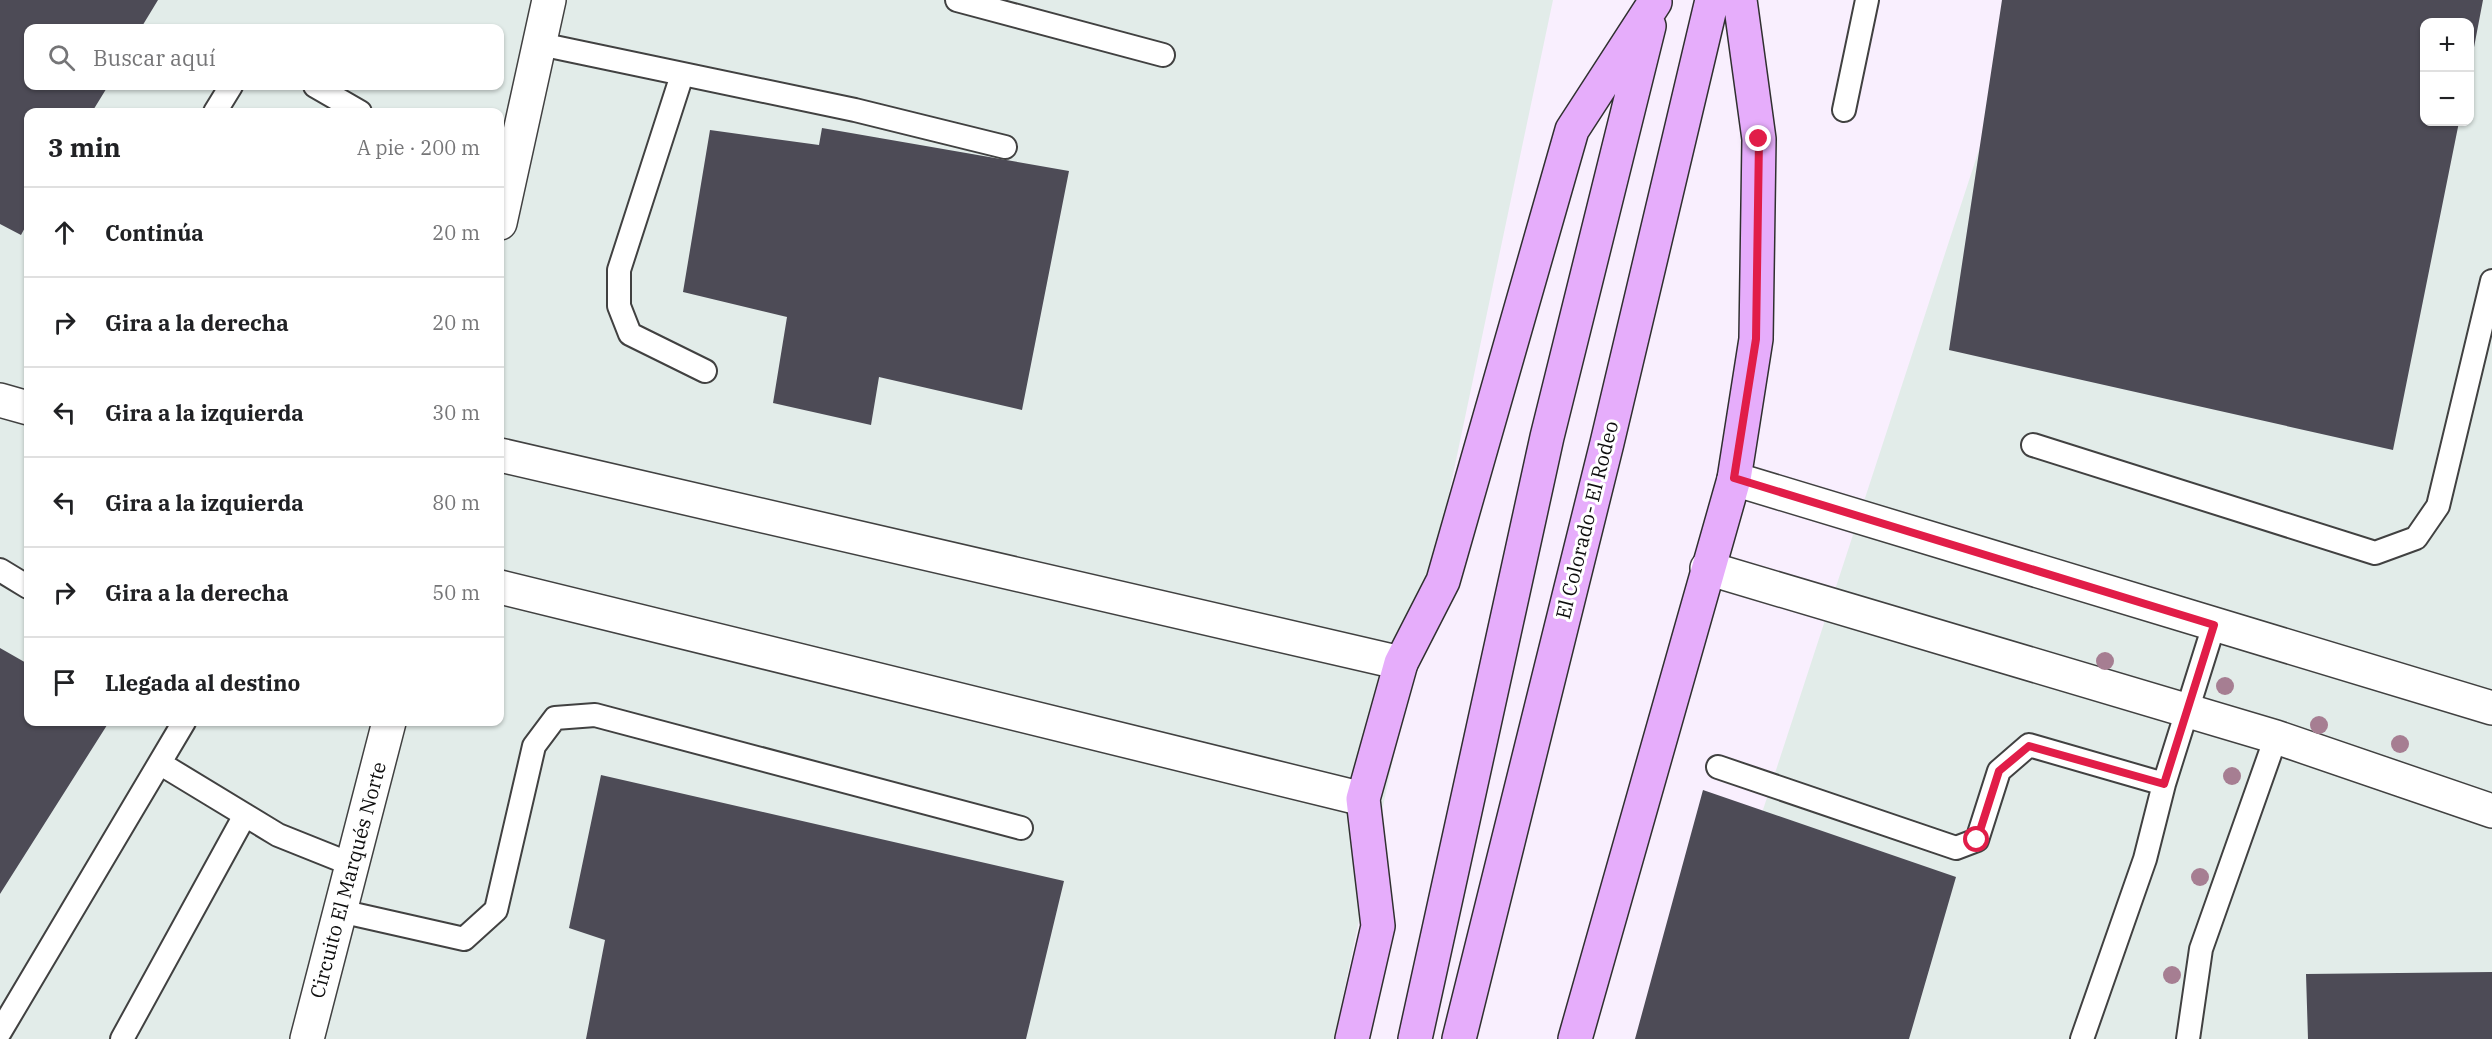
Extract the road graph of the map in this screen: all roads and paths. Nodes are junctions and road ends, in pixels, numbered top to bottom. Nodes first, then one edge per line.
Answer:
1 (549, 0) edge
2 (957, 0) edge
3 (1712, 0) edge
4 (1740, 0) edge
5 (1867, 0) edge
6 (1655, 1) edge
7 (540, 44) junction
8 (1163, 55) dead end
9 (682, 75) junction
10 (229, 90) edge
11 (322, 90) edge
12 (217, 108) edge
13 (353, 108) edge
14 (1844, 111) dead end
15 (1005, 147) dead end
16 (504, 194) edge
17 (2492, 280) edge
18 (705, 371) dead end
19 (0, 400) edge
20 (24, 407) edge
21 (2033, 445) dead end
22 (504, 456) edge
23 (1734, 478) junction
24 (1707, 568) junction
25 (0, 570) edge
26 (24, 585) edge
27 (504, 588) edge
28 (2214, 625) junction
29 (1401, 663) junction
30 (2492, 708) edge
31 (2187, 711) junction
32 (182, 726) edge
33 (388, 726) edge
34 (2276, 737) junction
35 (161, 764) junction
36 (1718, 767) dead end
37 (2164, 784) junction
38 (1363, 799) junction
39 (2492, 811) edge
40 (246, 815) junction
41 (1021, 828) dead end
42 (353, 865) junction
43 (340, 911) junction
44 (0, 1032) edge
45 (122, 1039) edge
46 (307, 1039) edge
47 (1352, 1039) edge
48 (1416, 1039) edge
49 (1459, 1039) edge
50 (1575, 1039) edge
51 (2082, 1039) edge
52 (2188, 1039) edge

1 - 7 street
2 - 8 lane
3 - 49 main road, El Colorado- El Rodeo
4 - 23 main road
5 - 14 lane
6 - 29 main road
6 - 48 main road
7 - 9 lane
7 - 16 street
9 - 15 lane
9 - 18 lane
10 - 12 lane
11 - 13 lane
17 - 21 lane
19 - 20 street
22 - 29 street
23 - 24 main road
23 - 28 street
24 - 31 street
24 - 50 main road
25 - 26 lane
27 - 38 street
28 - 30 street
28 - 31 lane
29 - 38 main road
31 - 34 street
31 - 37 lane
32 - 35 lane
33 - 42 street, Circuito El Marqués Norte
34 - 39 street
34 - 52 lane
35 - 40 lane
35 - 44 lane
36 - 37 lane
37 - 51 lane
38 - 47 main road
40 - 42 lane
40 - 45 lane
41 - 43 lane
42 - 43 street, Circuito El Marqués Norte
43 - 46 street, Circuito El Marqués Norte

